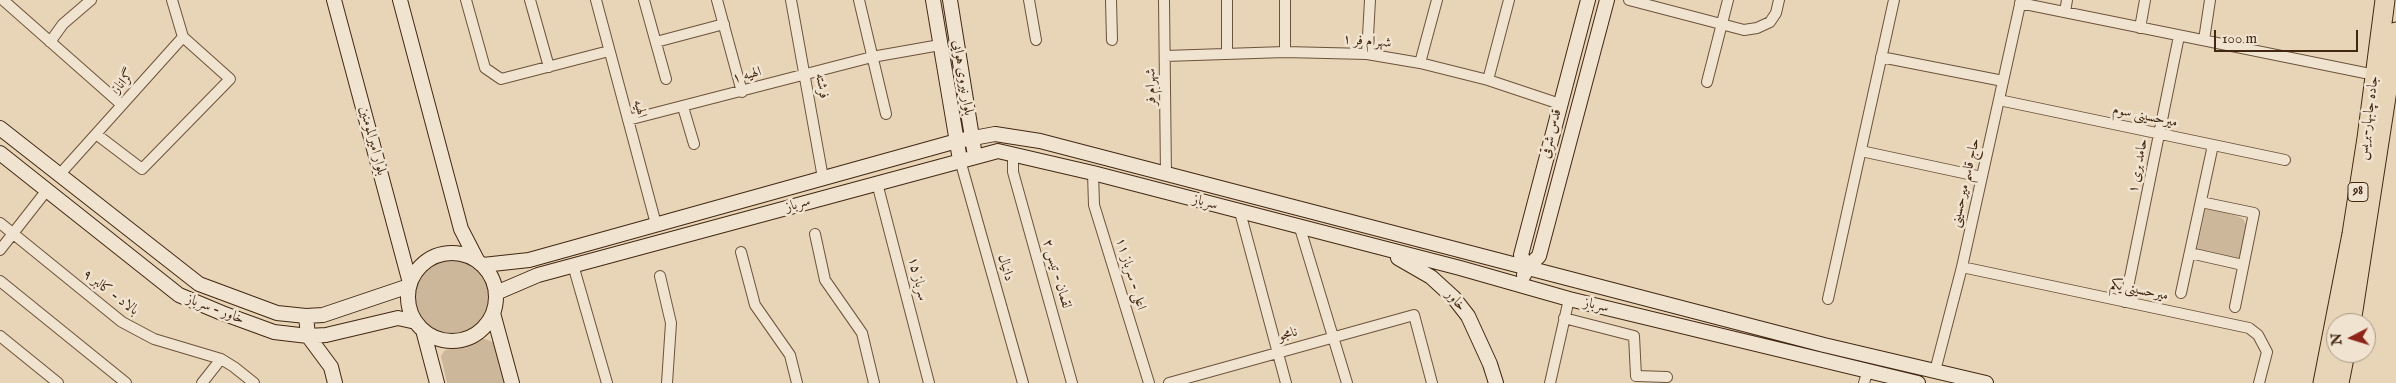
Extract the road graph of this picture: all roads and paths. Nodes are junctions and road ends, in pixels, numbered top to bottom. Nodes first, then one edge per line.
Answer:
1 (3, 0) edge
2 (91, 0) edge
3 (172, 0) edge
4 (334, 0) edge
5 (400, 0) edge
6 (466, 0) edge
7 (530, 0) edge
8 (596, 0) edge
9 (644, 0) edge
10 (717, 0) edge
11 (791, 0) edge
12 (859, 0) edge
13 (933, 0) edge
14 (950, 0) edge
15 (1029, 0) edge
16 (1111, 0) edge
17 (1164, 0) edge
18 (1227, 0) edge
19 (1285, 0) edge
20 (1370, 0) edge
21 (1437, 0) edge
22 (1509, 0) edge
23 (1588, 0) edge
24 (1607, 0) edge
25 (1629, 0) edge
26 (1728, 0) edge
27 (1779, 0) edge
28 (1894, 0) edge
29 (2068, 0) edge
30 (2145, 0) edge
31 (2210, 0) edge
32 (2385, 0) edge
33 (2021, 2) edge
34 (2065, 12) junction
35 (724, 24) junction
36 (1722, 24) junction
37 (2140, 28) junction
38 (2396, 32) edge
39 (2179, 36) junction
40 (183, 37) junction
41 (1036, 40) dead end
42 (1112, 40) dead end
43 (2204, 40) junction
44 (50, 42) junction
45 (656, 42) junction
46 (940, 45) junction
47 (610, 51) junction
48 (1285, 52) junction
49 (1227, 54) junction
50 (1367, 54) junction
51 (1165, 56) junction
52 (872, 57) junction
53 (1881, 57) junction
54 (1420, 63) junction
55 (549, 67) junction
56 (805, 75) junction
57 (2375, 75) junction
58 (666, 80) dead end
59 (1488, 80) junction
60 (2003, 81) junction
61 (1707, 82) dead end
62 (742, 92) junction
63 (1999, 100) junction
64 (1560, 104) junction
65 (122, 105) junction
66 (683, 106) junction
67 (886, 114) dead end
68 (628, 120) junction
69 (0, 128) edge
70 (96, 134) junction
71 (2160, 134) junction
72 (971, 137) junction
73 (956, 141) junction
74 (694, 144) dead end
75 (2213, 145) junction
76 (1861, 151) junction
77 (1013, 152) junction
78 (0, 153) edge
79 (975, 156) junction
80 (960, 160) junction
81 (2285, 160) dead end
82 (1093, 172) junction
83 (60, 174) junction
84 (1166, 174) junction
85 (1982, 177) junction
86 (823, 178) junction
87 (877, 183) junction
88 (47, 190) junction
89 (1161, 191) junction
90 (2200, 202) junction
91 (1240, 212) junction
92 (0, 223) edge
93 (656, 224) junction
94 (1300, 228) junction
95 (13, 233) junction
96 (815, 234) dead end
97 (662, 242) junction
98 (1380, 249) junction
99 (0, 250) edge
100 (741, 252) dead end
101 (2190, 254) junction
102 (480, 262) junction
103 (2243, 265) junction
104 (574, 266) junction
105 (1962, 267) junction
106 (1460, 268) junction
107 (1527, 268) junction
108 (660, 276) dead end
109 (0, 281) edge
110 (410, 284) junction
111 (1521, 285) junction
112 (496, 293) junction
113 (1448, 293) junction
114 (2181, 293) dead end
115 (1568, 299) junction
116 (1828, 299) dead end
117 (2126, 302) junction
118 (2235, 306) dead end
119 (493, 313) junction
120 (2354, 313) edge
121 (306, 316) junction
122 (1564, 318) junction
123 (419, 326) junction
124 (0, 336) edge
125 (308, 336) junction
126 (1334, 337) junction
127 (1824, 345) junction
128 (1277, 353) junction
129 (220, 359) junction
130 (1819, 360) junction
131 (2343, 363) edge
132 (1935, 371) junction
133 (1667, 377) dead end
134 (1866, 378) edge
135 (1196, 379) edge
136 (58, 383) edge
137 (126, 383) edge
138 (202, 383) edge
139 (254, 383) edge
140 (335, 383) edge
141 (437, 383) edge
142 (512, 383) edge
143 (607, 383) edge
144 (667, 383) edge
145 (797, 383) edge
146 (874, 383) edge
147 (929, 383) edge
148 (1023, 383) edge
149 (1072, 383) edge
150 (1149, 383) edge
151 (1169, 383) edge
152 (1286, 383) edge
153 (1348, 383) edge
154 (1432, 383) edge
155 (1496, 383) edge
156 (1550, 383) edge
157 (1918, 383) edge
158 (1986, 383) edge
159 (2258, 383) edge
160 (2323, 383) edge
161 (2339, 383) edge

1 - 44 street
2 - 44 street
3 - 40 street
4 - 110 street, بلوار امیرالمومنین
5 - 102 street
6 - 55 street
7 - 55 street
8 - 47 street, الهیه
9 - 45 street
10 - 35 street
11 - 56 street, فرشته
12 - 52 street
13 - 46 street, بلوار نیروی هوایی
14 - 72 street, بلوار نیروی هوایی
15 - 41 street
16 - 42 street
17 - 51 street, شهرام فر
18 - 49 street
19 - 48 street
20 - 50 street
21 - 54 street
22 - 59 street
23 - 64 street, قدس شرقی
24 - 107 street
25 - 36 street
26 - 36 street
27 - 36 street
28 - 53 street
29 - 34 street
30 - 37 street
31 - 43 street
32 - 57 highway, جاده چابهار-بریس / 98
33 - 34 street
33 - 60 street, حاج قاسم میرحسینی
34 - 37 street
35 - 45 street
35 - 62 street
36 - 61 street
37 - 39 street
38 - 120 highway, جاده چابهار-بریس / 98
39 - 43 street
39 - 71 street, حامد بری ۱
40 - 65 street, گراناز
40 - 70 street
43 - 57 street
44 - 65 street
45 - 58 street
46 - 52 street, الهیه ۱
46 - 73 street, بلوار نیروی هوایی
47 - 55 street
47 - 68 street, الهیه
48 - 49 street, شهرام فر ۱
48 - 50 street, شهرام فر ۱
49 - 51 street, شهرام فر ۱
50 - 54 street, شهرام فر ۱
51 - 84 street, شهرام فر
52 - 56 street, الهیه ۱
52 - 67 street
53 - 60 street
53 - 76 street
54 - 59 street, شهرام فر ۱
56 - 62 street, الهیه ۱
56 - 86 street, فرشته
57 - 160 highway, جاده چابهار-بریس / 98
59 - 64 street, شهرام فر ۱
60 - 63 street, حاج قاسم میرحسینی
62 - 66 street, الهیه ۱
63 - 71 street, میرحسینی سوم
63 - 85 street, حاج قاسم میرحسینی
64 - 107 street, قدس شرقی
65 - 70 street, گراناز
66 - 68 street, الهیه ۱
66 - 74 street
68 - 93 street, الهیه
69 - 83 street, خاور - سرباز
70 - 83 street, گراناز
71 - 75 street, میرحسینی سوم
71 - 117 street, حامد بری ۱
72 - 73 street, سرباز
72 - 79 street, بلوار نیروی هوایی
72 - 84 street, سرباز
73 - 80 street, بلوار نیروی هوایی
73 - 86 street, سرباز
75 - 81 street, میرحسینی سوم
75 - 90 street
76 - 85 street
76 - 116 street
77 - 79 street, سرباز
77 - 82 street, سرباز
77 - 149 street, لقمان - تیس ۲
78 - 88 street, خاور - سرباز
79 - 80 street, سرباز
80 - 87 street, سرباز
80 - 148 street, دانیال
82 - 89 street, سرباز
82 - 150 street, اعلی - سرباز ۱۱
83 - 121 street, خاور - سرباز
84 - 89 street
84 - 107 street, سرباز
85 - 105 street, حاج قاسم میرحسینی
86 - 93 street, سرباز
87 - 97 street, سرباز
87 - 147 street, سرباز ۱۵
88 - 95 street
88 - 125 street, خاور - سرباز
89 - 91 street, سرباز
90 - 101 street
90 - 103 street
91 - 94 street, سرباز
91 - 128 street
92 - 95 street, بالاد - کالبر ۹
93 - 97 street
93 - 102 street, سرباز
94 - 98 street, سرباز
94 - 126 street
95 - 99 street
95 - 129 street, بالاد - کالبر ۹
96 - 146 street
97 - 104 street, سرباز
98 - 106 street, سرباز
98 - 113 street, خاور
100 - 145 street
101 - 103 street
101 - 114 street
102 - 110 street
102 - 112 street
103 - 118 street
104 - 112 street, سرباز
104 - 143 street
105 - 117 street, میرحسینی یکم
105 - 132 street, حاج قاسم میرحسینی
106 - 111 street, سرباز
106 - 113 street
107 - 111 street
107 - 127 street, سرباز
108 - 144 street
109 - 137 street
110 - 121 street, خاور - سرباز
110 - 123 street
111 - 115 street, سرباز
112 - 119 street
113 - 155 street, خاور
115 - 122 street
115 - 130 street, سرباز
117 - 159 street, میرحسینی یکم
119 - 123 street
119 - 142 street
121 - 125 street
122 - 133 street
122 - 156 street
123 - 125 street, خاور - سرباز
123 - 141 street
124 - 136 street
125 - 140 street
126 - 128 street, نامجو
126 - 153 street
126 - 154 street, نامجو
127 - 130 street
127 - 132 street, سرباز
128 - 135 street, نامجو
128 - 152 street
129 - 138 street
129 - 139 street, بالاد - کالبر ۹
130 - 134 street, سرباز
131 - 161 highway
132 - 158 street, سرباز
134 - 157 street, سرباز
135 - 151 street, نامجو

